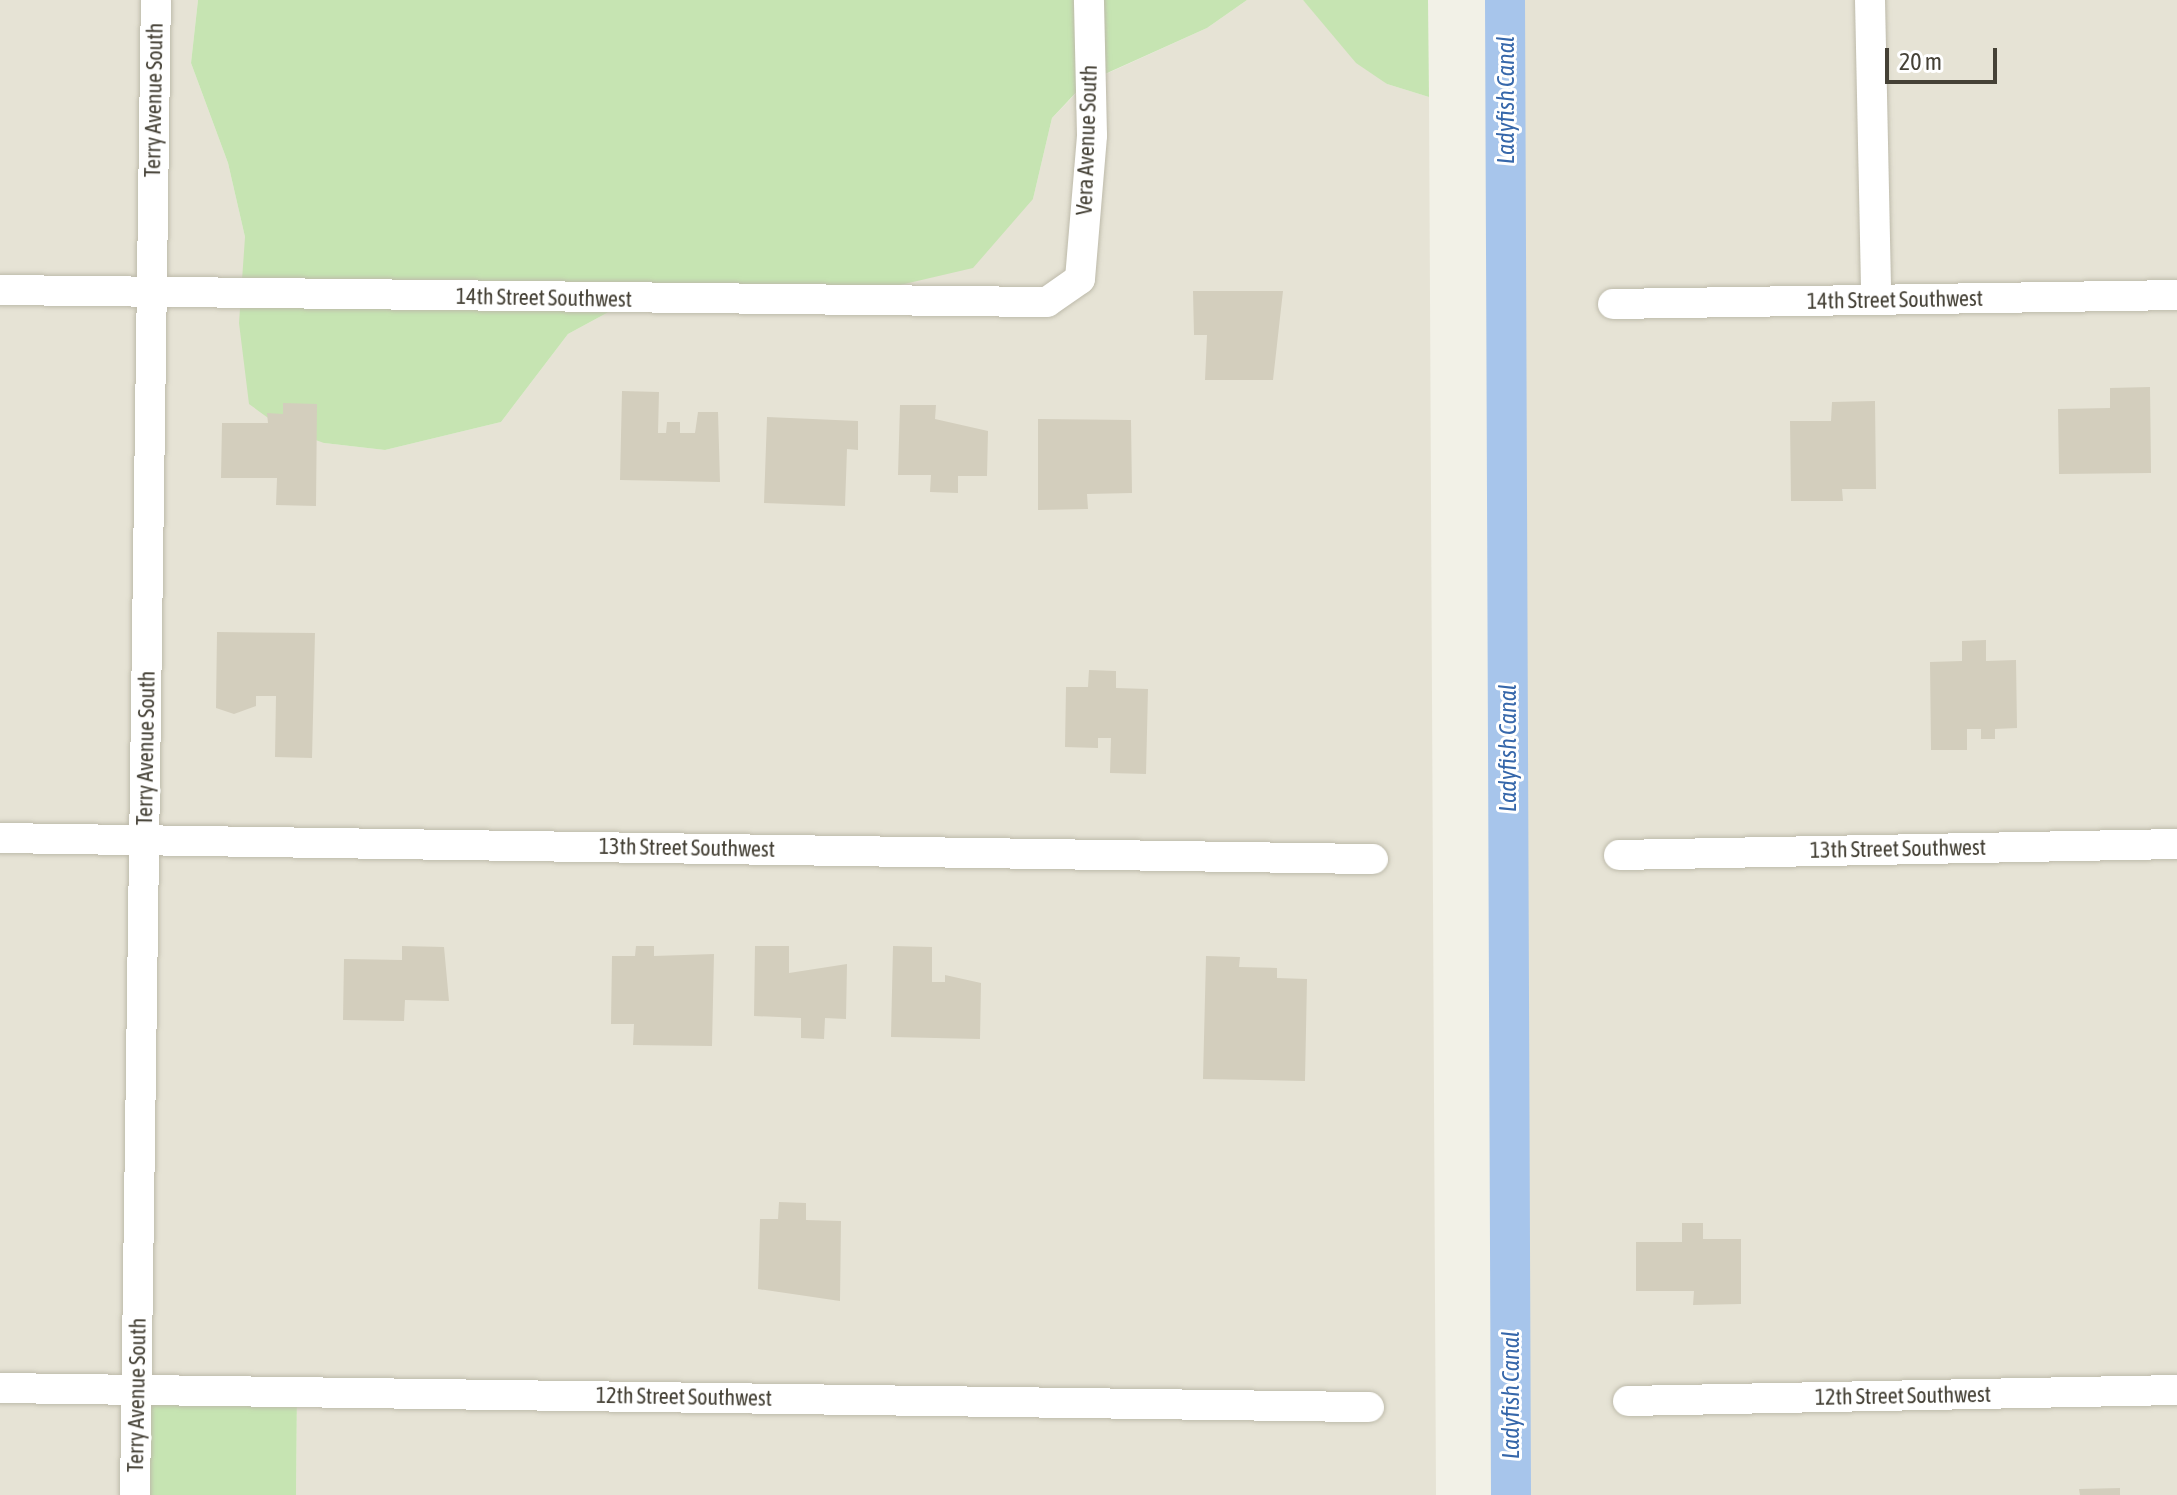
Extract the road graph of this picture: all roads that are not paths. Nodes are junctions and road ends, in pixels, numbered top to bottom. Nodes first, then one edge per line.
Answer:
1 (156, 0) edge
2 (1089, 0) edge
3 (1870, 0) edge
4 (1080, 279) joint
5 (0, 290) edge
6 (152, 292) junction
7 (2177, 295) edge
8 (1876, 298) junction
9 (1613, 304) dead end
10 (0, 838) edge
11 (145, 839) junction
12 (2177, 844) edge
13 (1619, 855) dead end
14 (1373, 859) dead end
15 (0, 1388) edge
16 (136, 1390) junction
17 (2177, 1390) edge
18 (1628, 1401) dead end
19 (1369, 1407) dead end
20 (135, 1495) edge

1 - 6 street, Terry Avenue South
2 - 4 street, Vera Avenue South
3 - 8 street
4 - 6 street, 14th Street Southwest
5 - 6 street, 14th Street Southwest
6 - 11 street, Terry Avenue South
7 - 8 street, 14th Street Southwest
8 - 9 street, 14th Street Southwest
10 - 11 street, 13th Street Southwest
11 - 14 street, 13th Street Southwest
11 - 16 street, Terry Avenue South
12 - 13 street, 13th Street Southwest
15 - 16 street, 12th Street Southwest
16 - 19 street, 12th Street Southwest
16 - 20 street, Terry Avenue South
17 - 18 street, 12th Street Southwest

